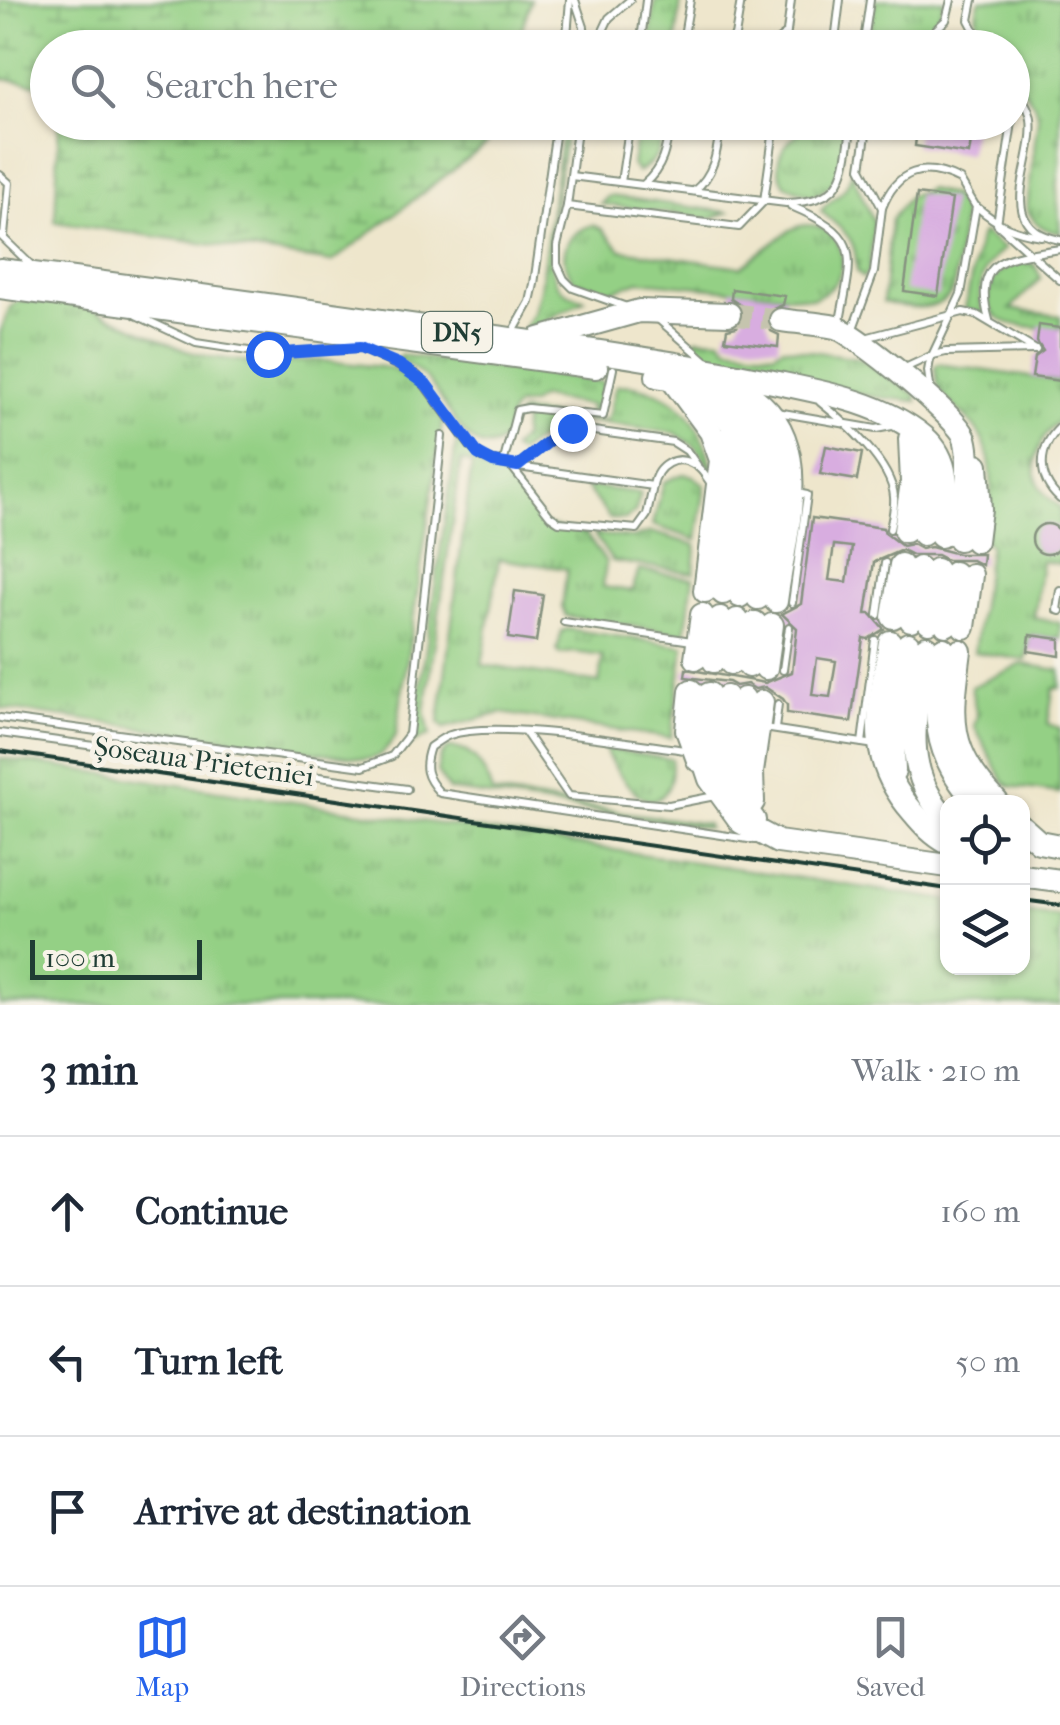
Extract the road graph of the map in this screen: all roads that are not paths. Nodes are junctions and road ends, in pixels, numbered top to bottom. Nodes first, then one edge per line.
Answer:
1 (572, 0) edge
2 (630, 0) edge
3 (646, 0) edge
4 (690, 0) edge
5 (740, 0) edge
6 (791, 0) edge
7 (840, 0) edge
8 (870, 0) edge
9 (951, 0) edge
10 (973, 0) edge
11 (568, 30) edge
12 (584, 30) edge
13 (604, 30) edge
14 (642, 30) edge
15 (685, 30) edge
16 (735, 30) edge
17 (787, 30) edge
18 (836, 30) edge
19 (865, 30) edge
20 (935, 30) edge
21 (974, 30) edge
22 (554, 140) edge
23 (576, 140) edge
24 (627, 140) edge
25 (668, 140) edge
26 (719, 140) edge
27 (772, 140) edge
28 (849, 140) edge
29 (865, 140) edge
30 (1009, 140) edge
31 (1030, 140) edge
32 (0, 175) edge
33 (571, 176) junction
34 (621, 182) junction
35 (643, 185) junction
36 (693, 192) junction
37 (764, 200) junction
38 (786, 203) junction
39 (567, 206) junction
40 (976, 206) junction
41 (882, 208) junction
42 (997, 224) junction
43 (2, 236) edge
44 (1044, 237) junction
45 (1060, 240) edge
46 (1060, 249) edge
47 (1028, 253) junction
48 (0, 270) edge
49 (50, 276) junction
50 (1060, 280) edge
51 (7, 292) edge
52 (104, 300) junction
53 (644, 312) junction
54 (954, 313) junction
55 (729, 314) tunnel mouth
56 (781, 320) tunnel mouth
57 (989, 321) junction
58 (848, 335) junction
59 (519, 340) junction
60 (424, 343) junction
61 (360, 348) junction
62 (933, 354) junction
63 (613, 370) junction
64 (718, 370) junction
65 (897, 372) junction
66 (671, 378) junction
67 (804, 388) junction
68 (930, 398) junction
69 (769, 410) junction
70 (904, 424) junction
71 (850, 425) junction
72 (1060, 427) edge
73 (442, 436) dead end
74 (510, 466) junction
75 (698, 467) junction
76 (653, 486) junction
77 (719, 494) junction
78 (1060, 500) edge
79 (932, 535) junction
80 (928, 569) junction
81 (1060, 590) edge
82 (749, 597) junction
83 (1060, 611) edge
84 (746, 621) junction
85 (920, 621) junction
86 (564, 622) dead end
87 (917, 645) junction
88 (734, 661) junction
89 (735, 698) junction
90 (0, 718) edge
91 (36, 722) junction
92 (767, 728) junction
93 (525, 732) junction
94 (0, 733) edge
95 (35, 737) junction
96 (870, 744) junction
97 (692, 750) junction
98 (716, 786) junction
99 (408, 789) dead end
100 (971, 795) edge
101 (991, 795) edge
102 (940, 808) edge
103 (912, 811) junction
104 (940, 837) edge
105 (778, 842) junction
106 (1030, 863) edge
107 (940, 865) edge
108 (1060, 866) edge
109 (1030, 877) edge
110 (1060, 881) edge

1 - 11 lane
1 - 12 lane
2 - 13 lane
3 - 14 lane
4 - 15 lane
5 - 16 lane
6 - 17 lane
7 - 18 lane
8 - 19 lane
9 - 20 lane
10 - 21 lane
22 - 59 lane
23 - 33 lane
24 - 34 lane
25 - 35 lane
26 - 36 lane
27 - 37 lane
28 - 38 lane
29 - 41 lane
30 - 42 lane
31 - 44 lane
32 - 43 lane
33 - 34 lane
33 - 39 lane
34 - 35 lane
35 - 36 lane
36 - 37 lane
37 - 38 lane
37 - 39 lane
38 - 58 lane
39 - 53 lane
40 - 41 lane
40 - 42 lane
40 - 54 lane
41 - 58 lane
42 - 44 lane
42 - 47 lane
43 - 49 lane
44 - 45 lane
46 - 47 lane
47 - 50 lane
47 - 57 lane
48 - 49 highway, DN5
49 - 59 highway, DN5
51 - 52 highway, DN5
52 - 60 highway, DN5
52 - 61 lane
53 - 55 highway, DN5
53 - 59 highway, DN5
53 - 64 lane
54 - 57 lane
54 - 58 lane
54 - 62 lane
56 - 58 highway
57 - 62 lane
58 - 65 highway
59 - 64 highway, DN5
60 - 61 lane
60 - 63 highway, DN5
61 - 74 lane
62 - 65 lane
62 - 68 lane
63 - 66 highway, DN5
63 - 74 lane
64 - 67 highway, DN5
65 - 68 highway
66 - 69 highway, DN5
66 - 77 highway
66 - 82 highway, DN5
67 - 70 highway, DN5
67 - 71 lane
68 - 70 lane
68 - 79 highway
69 - 71 lane
69 - 82 highway
70 - 71 lane
70 - 79 highway
70 - 79 highway, DN5
71 - 79 lane
72 - 78 lane
73 - 91 lane
74 - 75 lane
74 - 76 lane
74 - 76 lane
75 - 76 lane
75 - 77 lane
77 - 82 highway
80 - 85 highway
80 - 85 highway
80 - 85 highway
81 - 83 lane
84 - 88 highway
84 - 88 highway
84 - 88 lane
86 - 88 lane
87 - 96 highway
87 - 100 highway
87 - 101 highway
87 - 102 highway
87 - 103 highway
89 - 92 highway
89 - 97 highway
89 - 98 highway
89 - 105 highway
90 - 91 lane
91 - 95 lane
92 - 96 lane
92 - 105 highway
93 - 97 lane
93 - 98 lane
93 - 105 lane
94 - 95 lane, Șoseaua Prieteniei
95 - 99 lane, Șoseaua Prieteniei
96 - 103 highway
97 - 98 highway
98 - 105 highway
103 - 104 highway
105 - 107 highway
106 - 108 highway
109 - 110 highway

